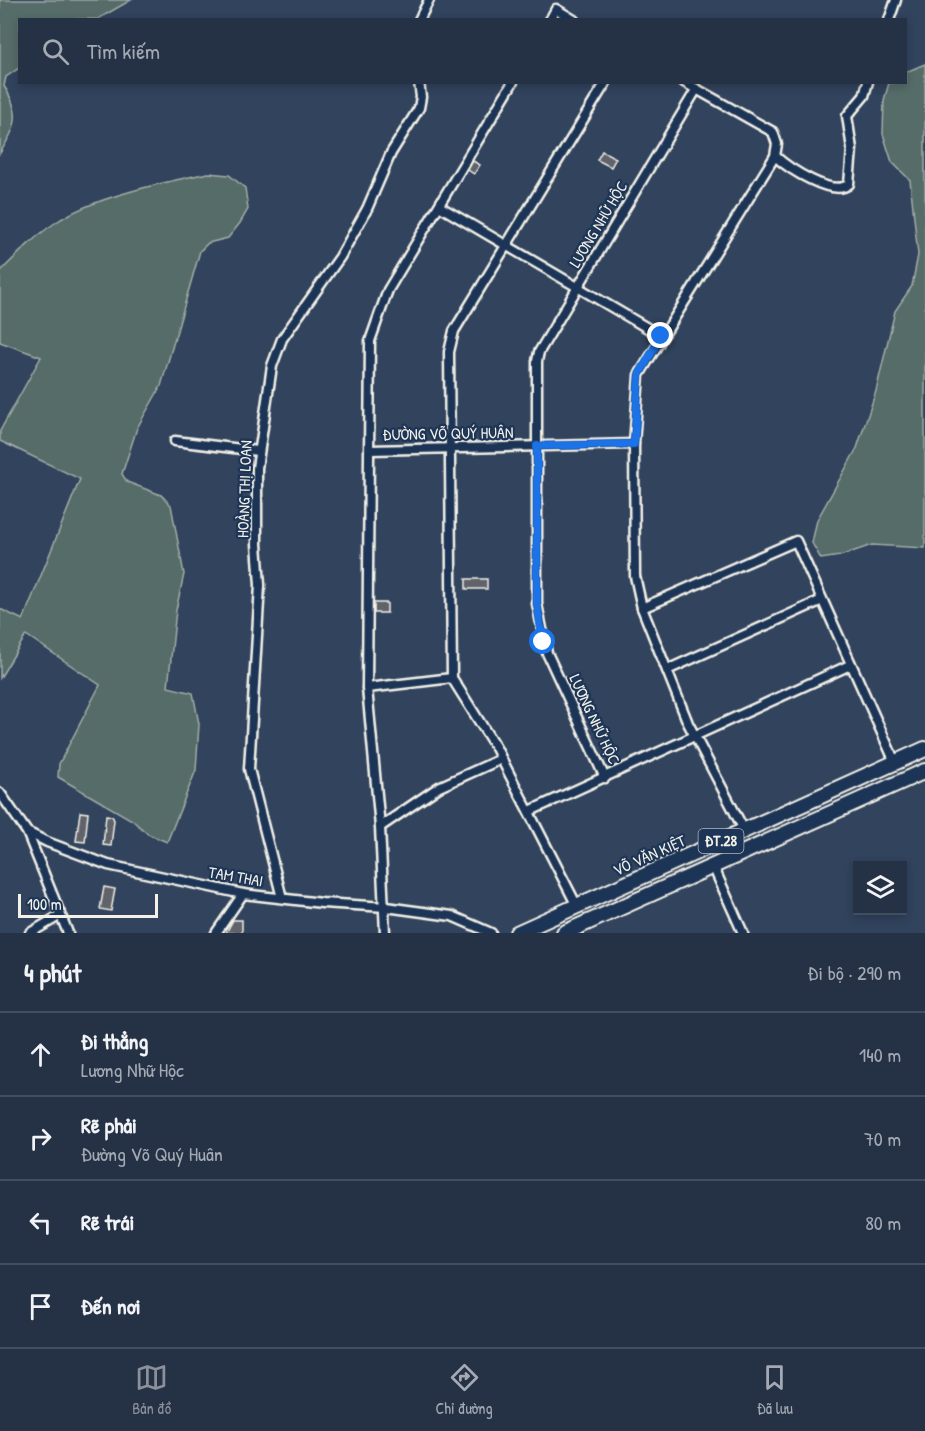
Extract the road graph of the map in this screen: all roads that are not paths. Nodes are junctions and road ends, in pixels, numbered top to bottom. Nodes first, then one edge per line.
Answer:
1 (429, 0) edge
2 (896, 0) edge
3 (420, 18) edge
4 (551, 18) edge
5 (571, 18) edge
6 (890, 18) edge
7 (419, 84) edge
8 (512, 84) edge
9 (605, 84) edge
10 (687, 84) edge
11 (867, 84) edge
12 (696, 90) junction
13 (776, 156) junction
14 (439, 206) junction
15 (506, 246) junction
16 (578, 287) junction
17 (661, 336) junction
18 (175, 441) dead end
19 (634, 444) junction
20 (537, 446) junction
21 (449, 448) junction
22 (370, 450) junction
23 (258, 451) junction
24 (822, 600) junction
25 (642, 608) junction
26 (850, 665) junction
27 (667, 670) junction
28 (452, 678) junction
29 (367, 688) junction
30 (694, 736) junction
31 (925, 749) edge
32 (501, 759) junction
33 (895, 762) junction
34 (925, 771) edge
35 (605, 778) junction
36 (0, 793) edge
37 (531, 811) junction
38 (380, 827) junction
39 (744, 830) junction
40 (27, 832) junction
41 (712, 866) junction
42 (243, 894) junction
43 (282, 898) junction
44 (577, 906) junction
45 (386, 907) junction
46 (59, 916) junction
47 (30, 933) edge
48 (68, 933) edge
49 (216, 933) edge
50 (385, 933) edge
51 (491, 933) edge
52 (517, 933) edge
53 (564, 933) edge
54 (743, 933) edge

1 - 3 street
2 - 6 street
4 - 5 street
7 - 23 street, HOÀNG THỊ LOAN
8 - 14 street
9 - 15 street
10 - 12 street
11 - 13 street
12 - 13 street
12 - 16 street, LƯƠNG NHỮ HỘC
13 - 17 street
14 - 15 street
14 - 22 street
15 - 16 street
15 - 21 street
16 - 17 street
16 - 20 street, LƯƠNG NHỮ HỘC
17 - 19 street
18 - 23 street
19 - 20 street, ĐƯỜNG VÕ QUÝ HUÂN
19 - 25 street
20 - 21 street, ĐƯỜNG VÕ QUÝ HUÂN
20 - 35 street, LƯƠNG NHỮ HỘC
21 - 22 street, ĐƯỜNG VÕ QUÝ HUÂN
21 - 28 street
22 - 29 street
23 - 43 street, HOÀNG THỊ LOAN
24 - 25 street
24 - 26 street
24 - 27 street
25 - 27 street
26 - 30 street, LƯƠNG NHỮ HỘC
26 - 33 street
27 - 30 street
28 - 29 street
28 - 32 street
29 - 38 street
30 - 35 street, LƯƠNG NHỮ HỘC
30 - 39 street
31 - 33 main road, VÕ VĂN KIỆT / ĐT.28
32 - 37 street
32 - 38 street
33 - 39 main road, VÕ VĂN KIỆT / ĐT.28
34 - 41 main road, ĐT.28
35 - 37 street
36 - 40 street
37 - 44 street
38 - 45 street
39 - 44 main road, VÕ VĂN KIỆT / ĐT.28
40 - 42 street, TAM THAI
40 - 46 street
41 - 53 main road, ĐT.28
41 - 54 street
42 - 43 street, TAM THAI
42 - 49 street
43 - 45 street, TAM THAI
44 - 52 main road, VÕ VĂN KIỆT / ĐT.28
45 - 50 street
45 - 51 street, TAM THAI
46 - 47 street
46 - 48 street

